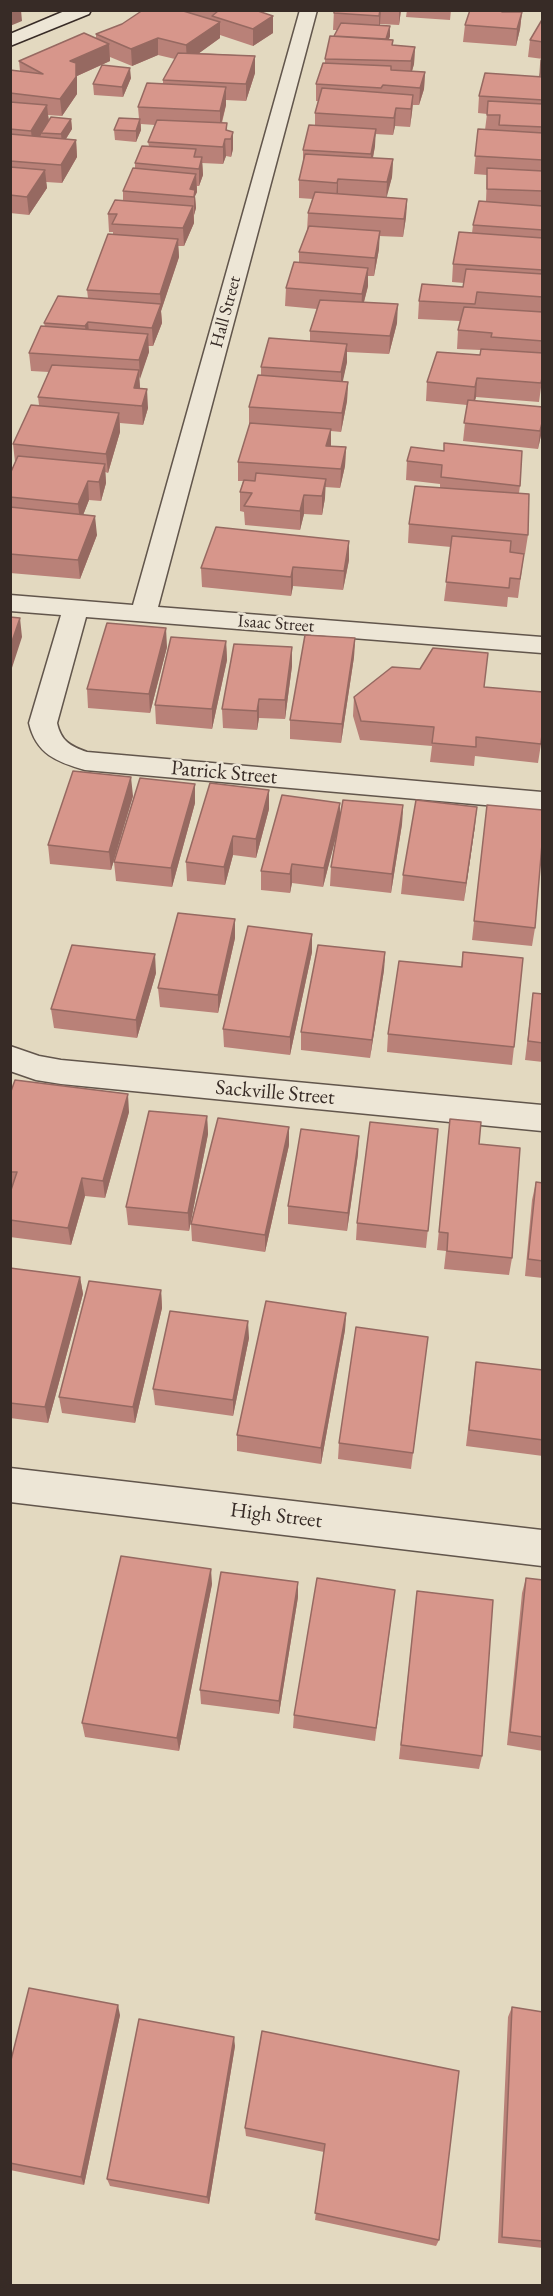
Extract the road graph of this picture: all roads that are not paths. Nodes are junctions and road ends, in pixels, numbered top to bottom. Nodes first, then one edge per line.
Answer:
1 (309, 10) edge
2 (71, 12) edge
3 (10, 41) edge
4 (10, 603) edge
5 (75, 609) junction
6 (143, 614) junction
7 (543, 645) edge
8 (543, 801) edge
9 (10, 1058) edge
10 (543, 1118) edge
11 (10, 1485) edge
12 (543, 1548) edge

1 - 6 street, Hall Street
2 - 3 street
4 - 5 street, Isaac Street
5 - 6 street, Isaac Street
5 - 8 street, Patrick Street
6 - 7 street, Isaac Street
9 - 10 street, Sackville Street
11 - 12 street, High Street

